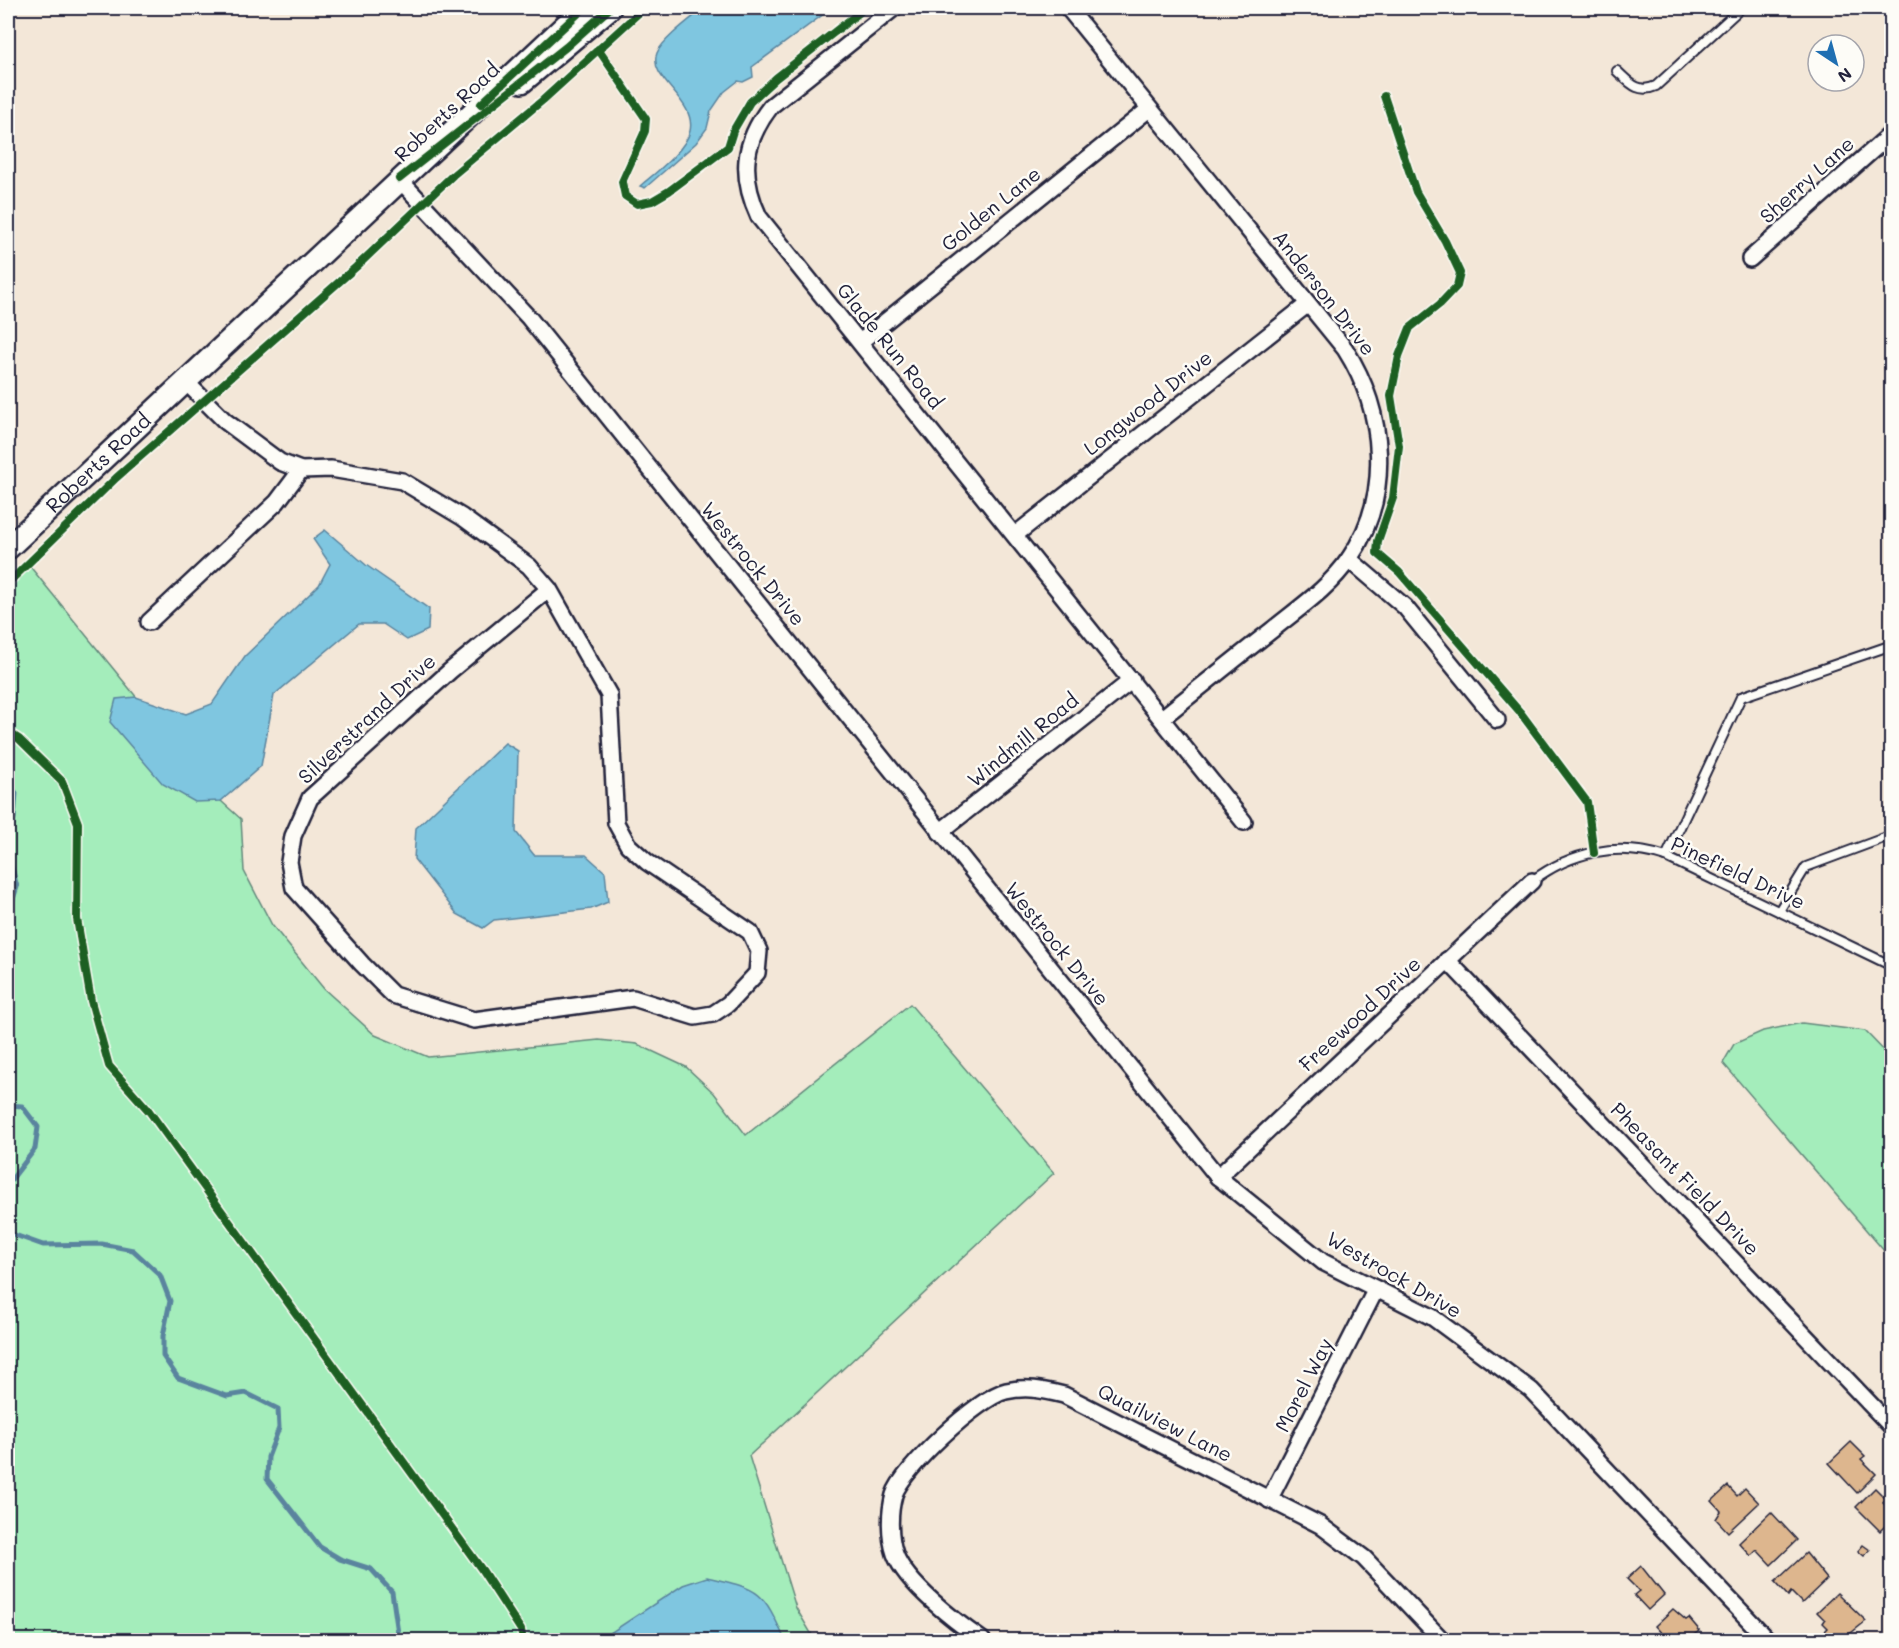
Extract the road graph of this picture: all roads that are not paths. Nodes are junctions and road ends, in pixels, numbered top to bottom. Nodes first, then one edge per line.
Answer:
1 (584, 8) edge
2 (610, 8) edge
3 (894, 8) edge
4 (1068, 8) edge
5 (1741, 8) edge
6 (1617, 71) dead end
7 (1149, 109) junction
8 (1892, 133) edge
9 (399, 179) junction
10 (1750, 259) dead end
11 (1308, 304) junction
12 (860, 342) junction
13 (184, 380) junction
14 (301, 470) junction
15 (1015, 535) junction
16 (8, 548) edge
17 (1349, 560) junction
18 (549, 589) junction
19 (149, 622) dead end
20 (1892, 645) edge
21 (1132, 680) junction
22 (1162, 718) junction
23 (1497, 720) dead end
24 (1244, 822) dead end
25 (940, 832) junction
26 (1892, 835) edge
27 (1666, 857) junction
28 (1532, 882) joint
29 (1779, 910) junction
30 (1447, 960) junction
31 (1892, 966) edge
32 (1218, 1177) junction
33 (1376, 1289) junction
34 (1892, 1427) edge
35 (1269, 1500) junction
36 (982, 1641) edge
37 (1442, 1641) edge
38 (1768, 1641) edge

1 - 9 main road, Roberts Road
2 - 9 main road, Roberts Road
3 - 12 street, Glade Run Road
4 - 7 street, Anderson Drive
5 - 6 lane
7 - 11 street, Anderson Drive
7 - 12 street, Golden Lane
8 - 10 street, Sherry Lane
9 - 13 main road, Roberts Road
9 - 25 street, Westrock Drive
11 - 15 street, Longwood Drive
11 - 17 street, Anderson Drive
12 - 15 street, Glade Run Road
13 - 14 street
13 - 16 main road, Roberts Road
14 - 18 street
14 - 19 street
15 - 21 street, Glade Run Road
17 - 22 street, Anderson Drive
17 - 23 street
18 - 18 street, Silverstrand Drive
20 - 27 lane
21 - 22 street, Glade Run Road
21 - 25 street, Windmill Road
22 - 24 street, Glade Run Road
25 - 32 street, Westrock Drive
26 - 29 lane
27 - 28 lane, Pinefield Drive
27 - 29 lane, Pinefield Drive
28 - 30 street, Freewood Drive
29 - 31 lane, Pinefield Drive
30 - 32 street, Freewood Drive
30 - 34 street, Pheasant Field Drive
32 - 33 street, Westrock Drive
33 - 35 street, Morel Way
33 - 38 street, Westrock Drive
35 - 36 street, Quailview Lane
35 - 37 street, Quailview Lane

